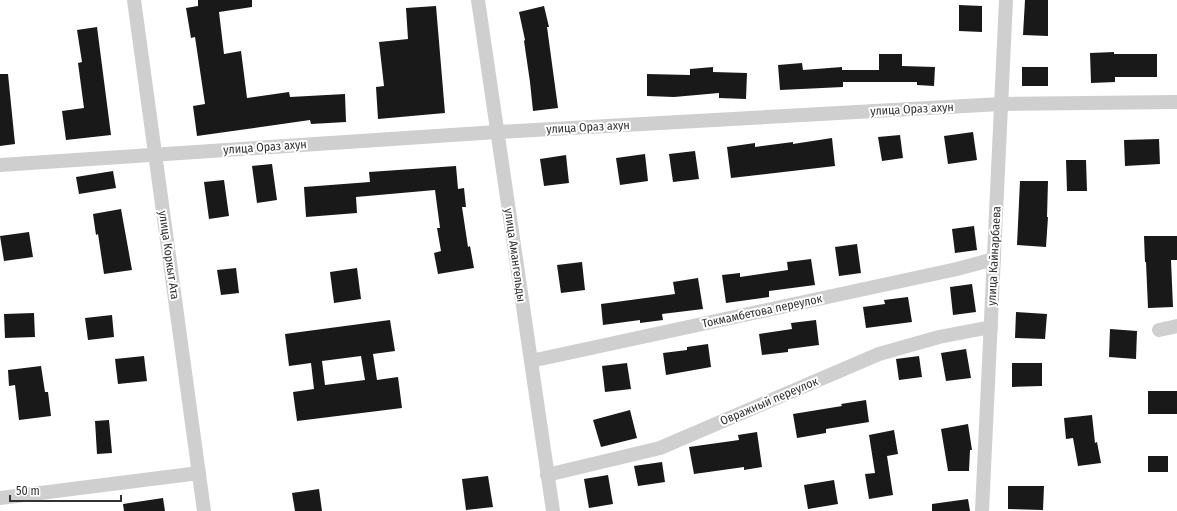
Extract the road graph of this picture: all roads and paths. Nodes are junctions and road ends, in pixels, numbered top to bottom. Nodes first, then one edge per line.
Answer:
1 (134, 0) edge
2 (478, 0) edge
3 (1006, 0) edge
4 (1177, 102) edge
5 (1001, 104) junction
6 (497, 132) junction
7 (155, 154) junction
8 (0, 165) edge
9 (994, 259) junction
10 (1177, 326) edge
11 (991, 327) junction
12 (1159, 330) dead end
13 (531, 361) junction
14 (199, 473) junction
15 (547, 475) junction
16 (0, 498) edge
17 (204, 511) edge
18 (553, 511) edge
19 (982, 511) edge

1 - 7 street, улица Коркыт Ата
2 - 6 street, улица Амангельды
3 - 5 street, улица Кайнарбаева
4 - 5 street, улица Ораз ахун
5 - 6 street, улица Ораз ахун
5 - 9 street, улица Кайнарбаева
6 - 7 street, улица Ораз ахун
6 - 13 street, улица Амангельды
7 - 8 street, улица Ораз ахун
7 - 14 street, улица Коркыт Ата
9 - 11 street, улица Кайнарбаева
9 - 13 street, Токмамбетова переулок
10 - 12 street
11 - 15 street, Овражный переулок
11 - 19 street, улица Кайнарбаева
13 - 15 street, улица Амангельды
14 - 16 street
14 - 17 street, улица Коркыт Ата
15 - 18 street, улица Амангельды

